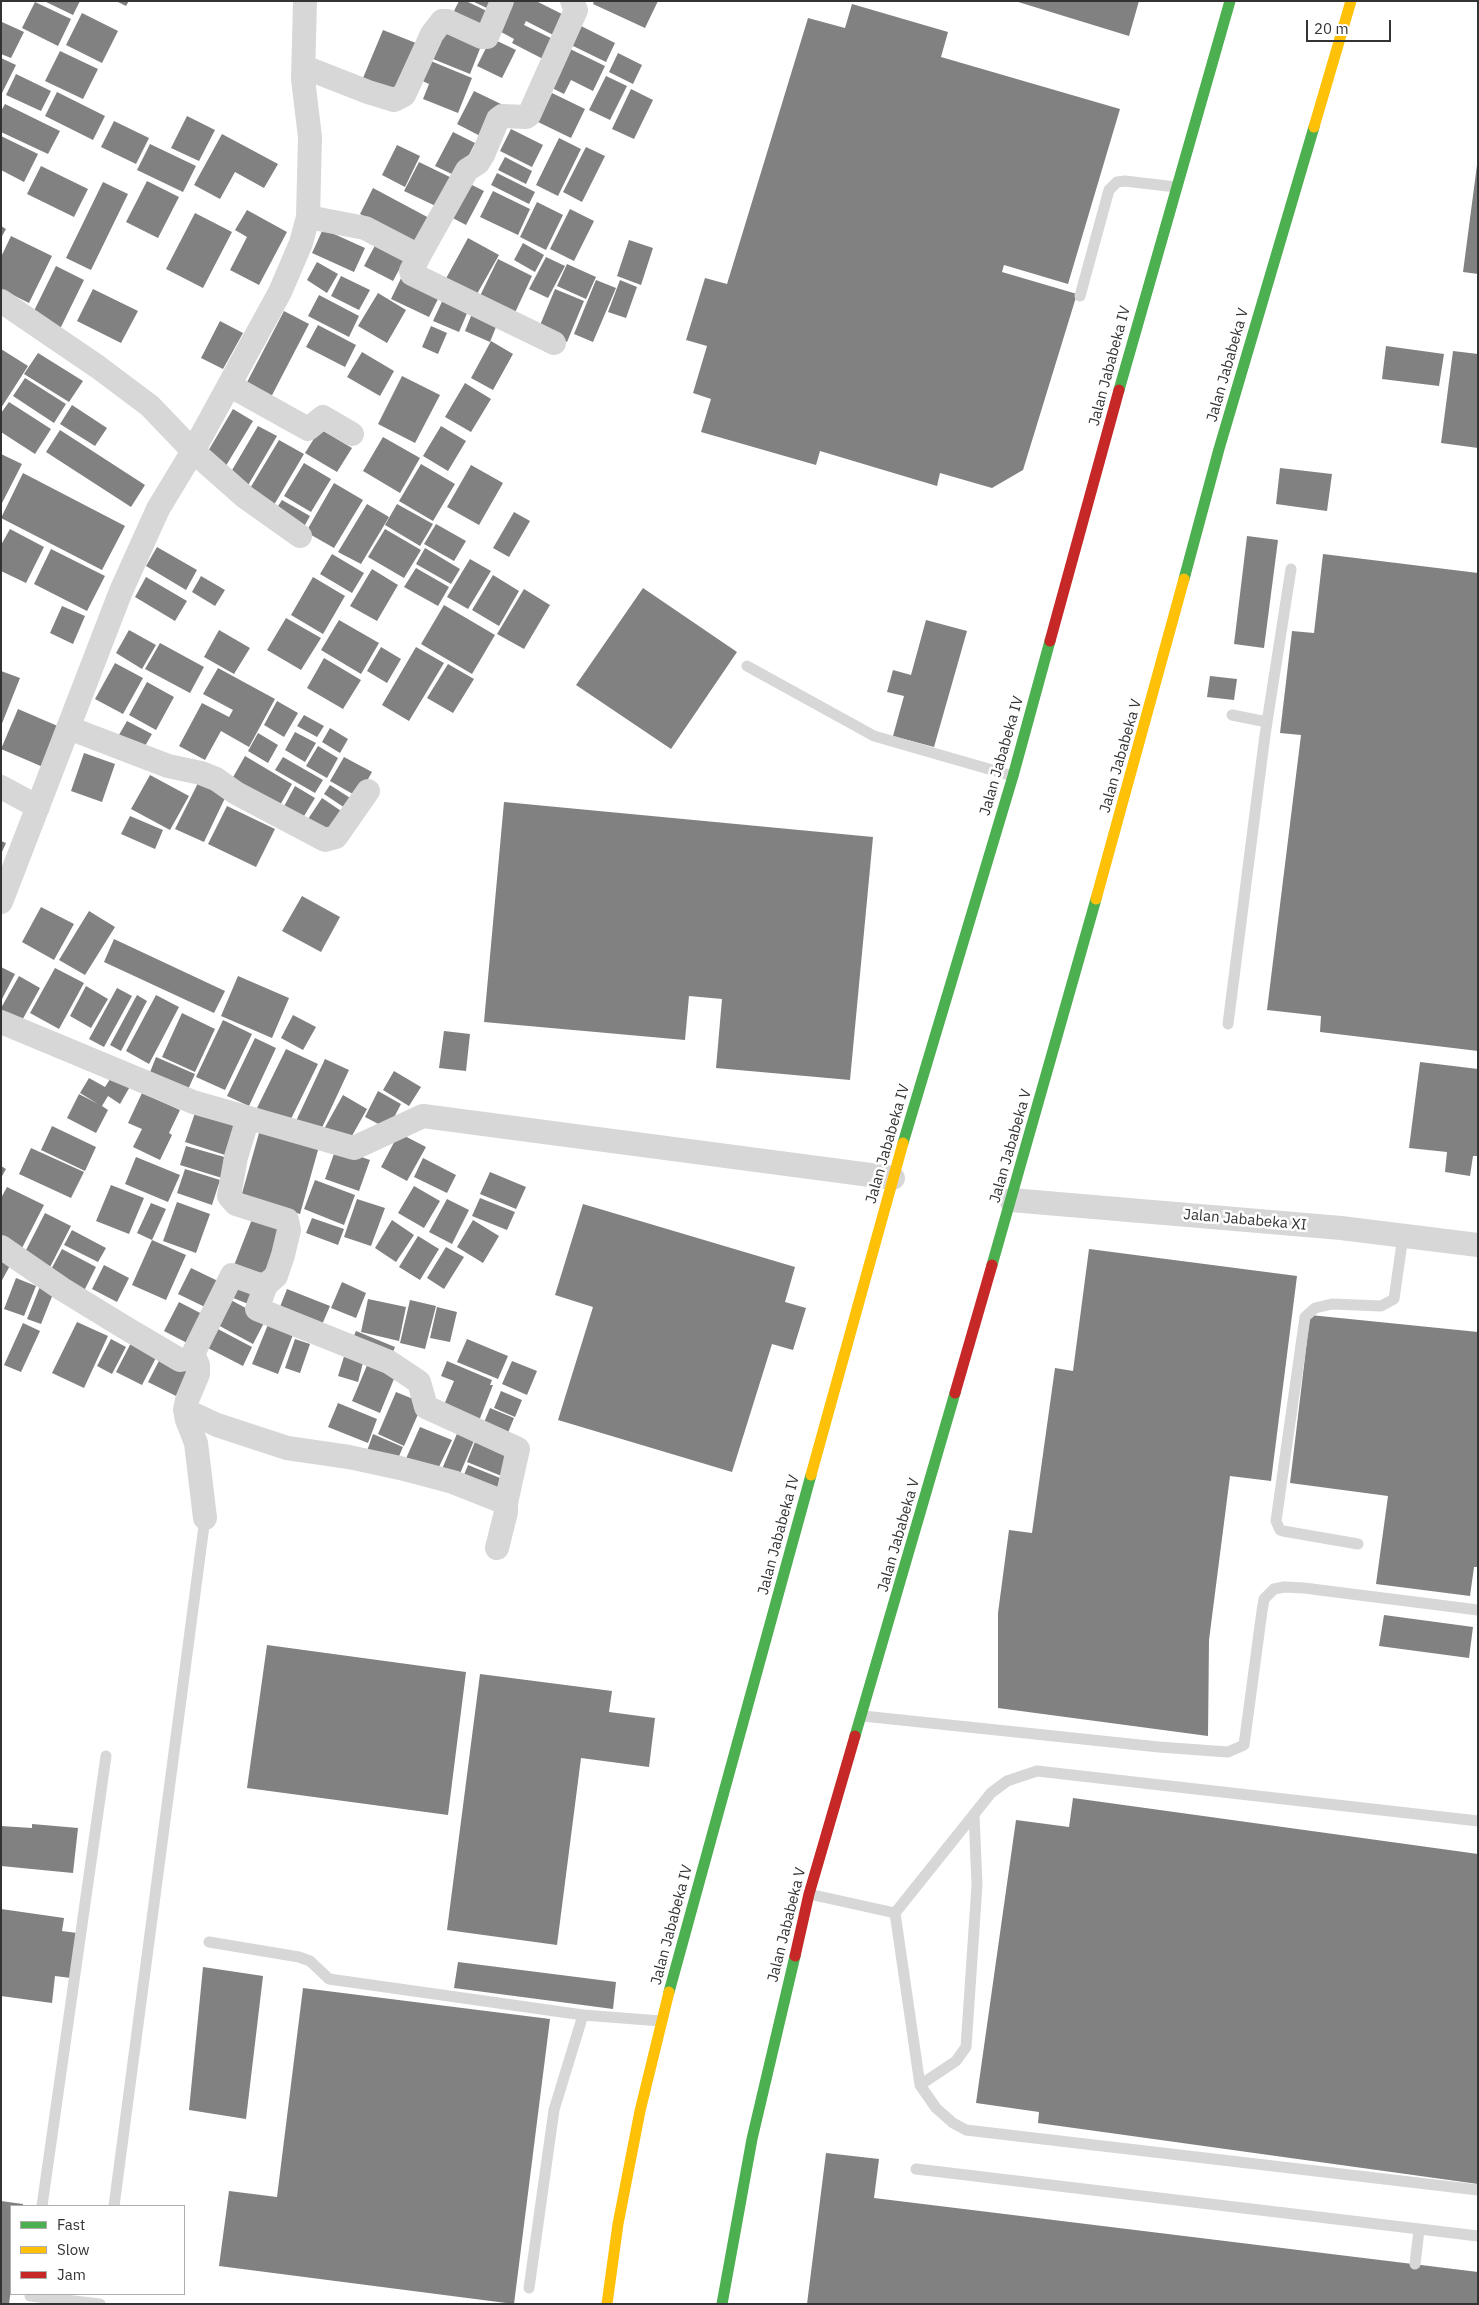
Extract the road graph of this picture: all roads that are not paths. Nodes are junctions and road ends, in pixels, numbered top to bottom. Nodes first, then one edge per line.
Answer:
1 (305, 1) edge
2 (502, 1) edge
3 (572, 1) edge
4 (1230, 1) edge
5 (1351, 1) edge
6 (304, 68) junction
7 (1177, 188) junction
8 (308, 217) junction
9 (419, 256) junction
10 (1080, 296) dead end
11 (2, 303) edge
12 (554, 343) dead end
13 (229, 385) junction
14 (352, 434) dead end
15 (193, 451) junction
16 (300, 536) dead end
17 (1291, 569) dead end
18 (747, 666) dead end
19 (1232, 715) dead end
20 (1267, 722) junction
21 (69, 728) junction
22 (1013, 776) junction
23 (1, 787) edge
24 (368, 791) dead end
25 (38, 807) junction
26 (1, 902) edge
27 (1, 1022) edge
28 (1228, 1024) dead end
29 (248, 1118) junction
30 (893, 1178) junction
31 (1011, 1200) junction
32 (1403, 1236) junction
33 (1478, 1245) edge
34 (1, 1247) edge
35 (266, 1285) junction
36 (194, 1356) junction
37 (185, 1410) junction
38 (506, 1503) junction
39 (205, 1518) joint
40 (1358, 1544) dead end
41 (497, 1548) dead end
42 (1478, 1610) edge
43 (862, 1716) junction
44 (106, 1756) dead end
45 (974, 1814) junction
46 (1478, 1821) edge
47 (809, 1894) junction
48 (895, 1913) junction
49 (209, 1942) dead end
50 (583, 2015) junction
51 (662, 2021) junction
52 (920, 2085) junction
53 (916, 2169) dead end
54 (1478, 2190) edge
55 (42, 2205) edge
56 (114, 2205) edge
57 (1419, 2230) junction
58 (1478, 2236) edge
59 (1415, 2264) dead end
60 (529, 2288) dead end
61 (29, 2298) edge
62 (101, 2304) edge
63 (607, 2304) edge
64 (722, 2304) edge

1 - 6 street
2 - 6 street
3 - 9 street
4 - 7 street, Jalan Jababeka IV
5 - 31 street, Jalan Jababeka V
6 - 8 street
7 - 10 lane
7 - 22 street, Jalan Jababeka IV
8 - 9 street
8 - 13 street
9 - 12 street
11 - 15 street
13 - 14 street
13 - 15 street
15 - 16 street
15 - 21 street
17 - 20 lane
18 - 22 lane
19 - 20 lane
20 - 28 lane
21 - 24 street
21 - 25 street
22 - 30 street, Jalan Jababeka IV
23 - 25 street
25 - 26 street
27 - 29 street
29 - 30 street
29 - 35 street
30 - 51 street, Jalan Jababeka IV
31 - 32 street, Jalan Jababeka XI
31 - 43 street, Jalan Jababeka V
32 - 33 street, Jalan Jababeka XI
32 - 40 lane
34 - 36 street
35 - 36 street
35 - 38 street
36 - 37 street
37 - 38 street
37 - 39 street
38 - 41 street
39 - 56 lane
42 - 43 lane
43 - 47 street, Jalan Jababeka V
44 - 55 lane
45 - 46 lane
45 - 48 lane
45 - 52 lane
47 - 48 lane
47 - 64 street, Jalan Jababeka V
48 - 52 lane
49 - 50 lane
50 - 51 lane
50 - 60 lane
51 - 63 street, Jalan Jababeka IV
52 - 54 lane
53 - 57 lane
57 - 58 lane
57 - 59 lane
61 - 62 lane

